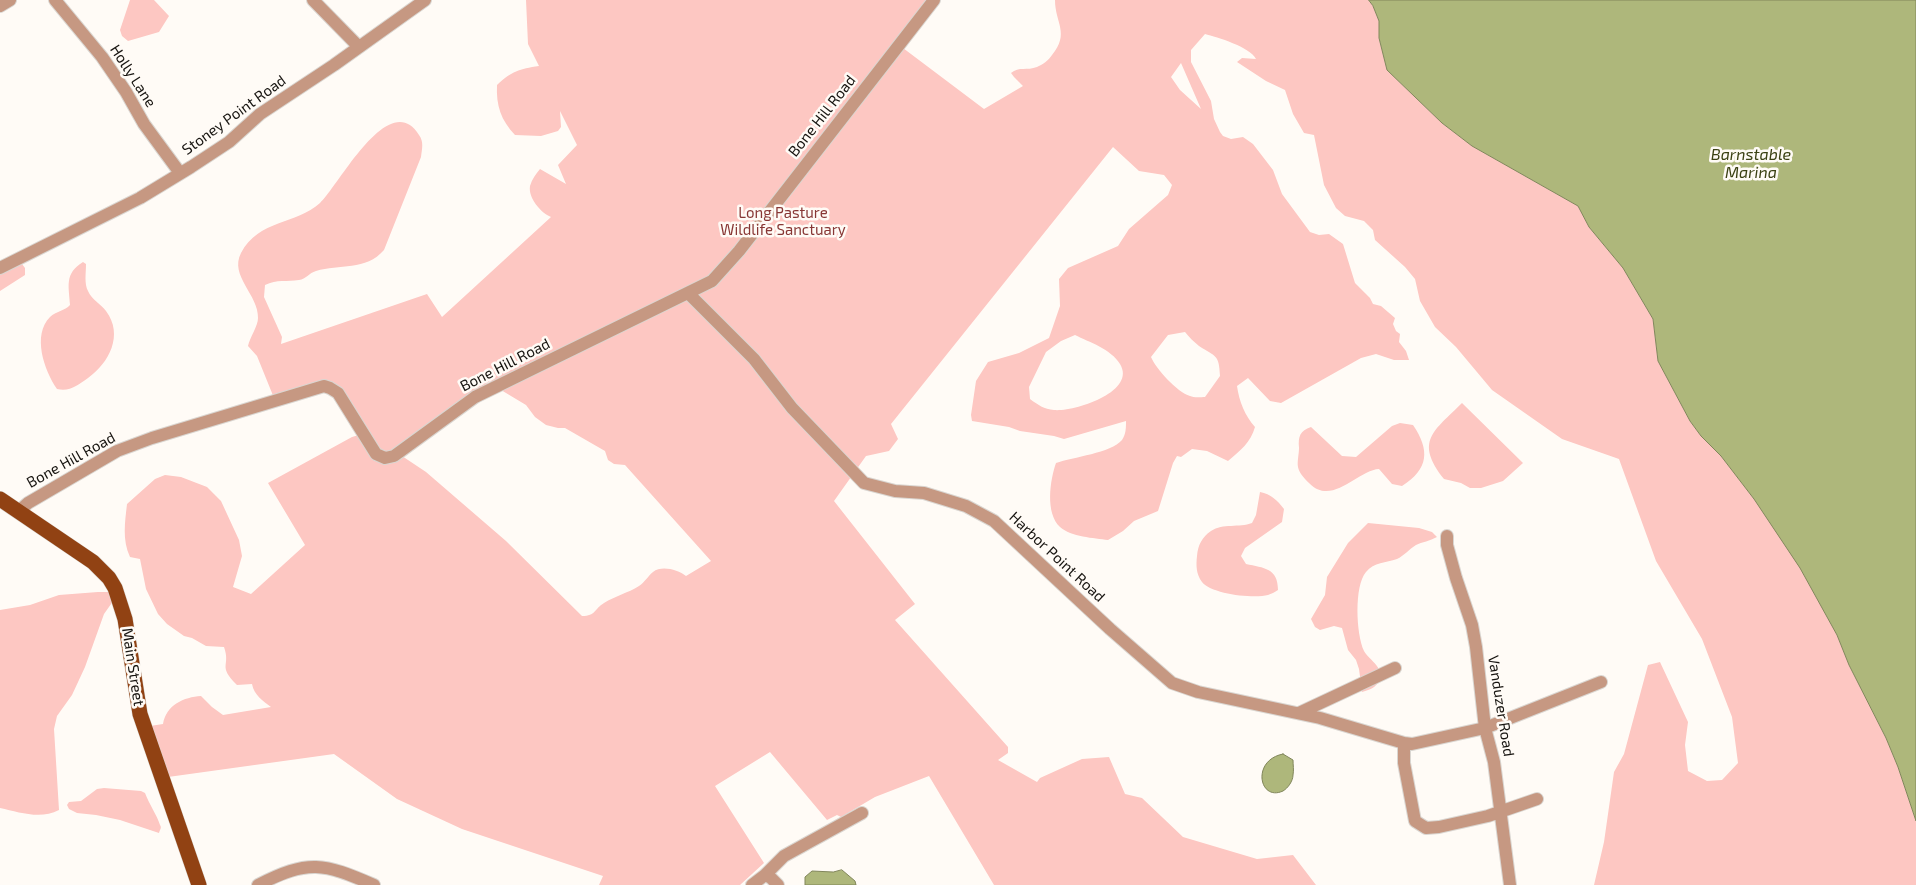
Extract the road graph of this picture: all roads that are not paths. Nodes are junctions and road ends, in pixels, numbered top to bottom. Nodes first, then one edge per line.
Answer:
1 (10, 0) edge
2 (55, 0) edge
3 (313, 0) edge
4 (424, 0) edge
5 (934, 0) edge
6 (0, 6) edge
7 (359, 47) junction
8 (180, 174) junction
9 (0, 268) edge
10 (688, 293) junction
11 (0, 499) edge
12 (20, 512) junction
13 (1447, 536) dead end
14 (1395, 668) dead end
15 (1600, 682) dead end
16 (1299, 713) junction
17 (1485, 728) junction
18 (1404, 743) junction
19 (1537, 799) dead end
20 (1500, 811) junction
21 (862, 813) dead end
22 (765, 875) junction
23 (199, 885) edge
24 (258, 885) edge
25 (374, 885) edge
26 (752, 885) edge
27 (778, 885) edge
28 (1510, 885) edge

1 - 6 street
2 - 8 street, Holly Lane
3 - 7 street
4 - 7 street, Stoney Point Road
5 - 10 street, Bone Hill Road
7 - 8 street, Stoney Point Road
8 - 9 street, Stoney Point Road
10 - 12 street, Bone Hill Road
10 - 16 street, Harbor Point Road
11 - 12 main road, Main Street
12 - 23 main road, Main Street
13 - 17 street, Vanduzer Road
14 - 16 street
15 - 17 street
16 - 18 street, Harbor Point Road
17 - 18 street
17 - 20 street, Vanduzer Road
18 - 20 street
19 - 20 street
20 - 28 street, Vanduzer Road
21 - 22 street
22 - 26 street
22 - 27 street
24 - 25 street

